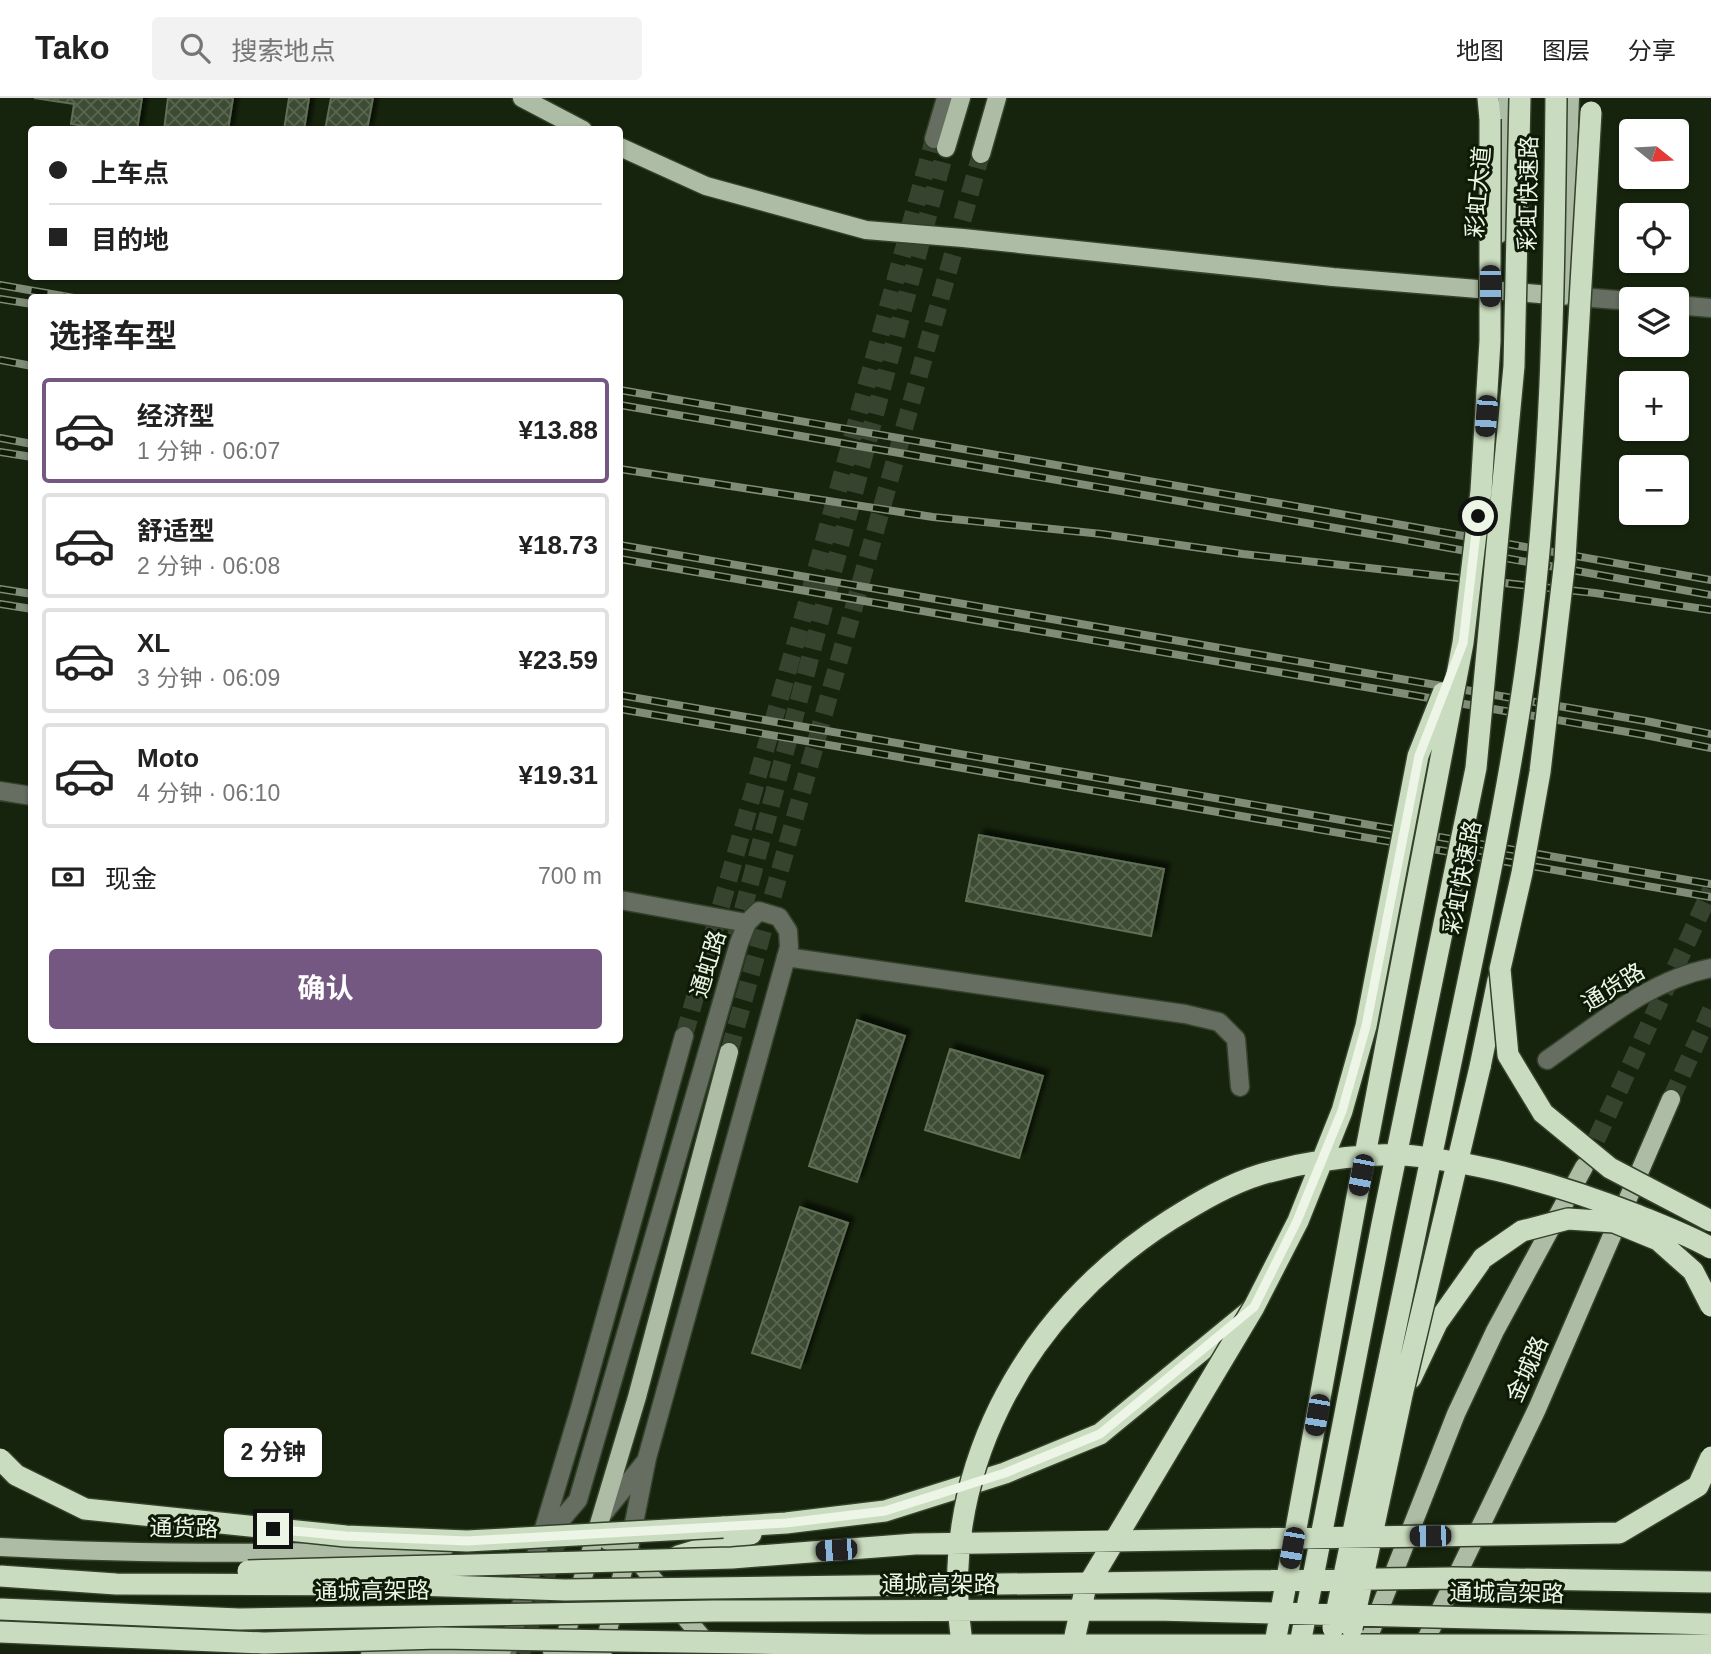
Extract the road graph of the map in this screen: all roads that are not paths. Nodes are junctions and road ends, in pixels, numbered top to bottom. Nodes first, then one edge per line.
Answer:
1 (522, 98) edge
2 (947, 98) edge
3 (961, 98) edge
4 (997, 98) edge
5 (1507, 98) edge
6 (1520, 98) edge
7 (1556, 98) edge
8 (1570, 98) edge
9 (1591, 103) edge
10 (1489, 105) edge
11 (575, 126) edge
12 (940, 144) joint
13 (623, 148) edge
14 (981, 154) tunnel mouth
15 (1494, 290) junction
16 (1563, 296) junction
17 (1619, 300) edge
18 (1689, 306) edge
19 (1711, 307) edge
20 (1463, 643) junction
21 (0, 791) edge
22 (28, 795) edge
23 (623, 901) edge
24 (747, 923) junction
25 (786, 957) junction
26 (1711, 968) edge
27 (1500, 969) junction
28 (684, 1037) tunnel mouth
29 (729, 1052) tunnel mouth
30 (1547, 1060) dead end
31 (1240, 1087) dead end
32 (1671, 1099) tunnel mouth
33 (1584, 1167) tunnel mouth
34 (1572, 1190) junction
35 (1711, 1221) edge
36 (1711, 1248) edge
37 (1711, 1306) edge
38 (1254, 1307) junction
39 (1402, 1395) junction
40 (1711, 1457) edge
41 (648, 1458) junction
42 (0, 1460) edge
43 (602, 1515) junction
44 (786, 1523) junction
45 (594, 1539) junction
46 (626, 1544) junction
47 (539, 1546) junction
48 (0, 1547) edge
49 (665, 1560) junction
50 (0, 1576) edge
51 (1711, 1582) edge
52 (116, 1584) junction
53 (0, 1609) edge
54 (1711, 1624) edge
55 (0, 1632) edge
56 (1484, 1644) junction
57 (1711, 1645) edge
58 (507, 1651) edge
59 (560, 1653) edge
60 (370, 1654) edge
61 (589, 1654) edge
62 (602, 1654) edge
63 (716, 1654) edge
64 (964, 1654) edge
65 (1071, 1654) edge
66 (1273, 1654) edge
67 (1298, 1654) edge
68 (1327, 1654) edge
69 (1347, 1654) edge
70 (1362, 1654) edge
71 (1419, 1654) edge
72 (1519, 1654) edge

1 - 11 main road
2 - 12 street
3 - 12 main road
4 - 14 main road
5 - 15 main road, 彩虹大道
6 - 67 highway, 彩虹快速路, bridge
7 - 68 highway, 彩虹快速路, bridge
8 - 16 main road
9 - 27 highway, bridge
10 - 20 highway, bridge
13 - 15 main road
15 - 16 main road
16 - 17 street
18 - 19 street
20 - 38 highway, bridge
20 - 66 highway, bridge
21 - 22 street
23 - 24 street
24 - 25 street, 通虹路
24 - 47 street, 通虹路
25 - 31 street
25 - 41 street, 通虹路
26 - 30 street, 通货路
27 - 35 highway, bridge
27 - 39 highway, bridge
28 - 47 street, 通虹路
29 - 43 main road
32 - 71 main road, 金城路
33 - 34 main road, 金城路
34 - 36 highway, bridge
34 - 64 highway, bridge
34 - 70 main road, 金城路
37 - 39 highway, bridge
38 - 44 highway, bridge
38 - 65 highway, bridge
39 - 69 highway, bridge
40 - 49 highway, bridge
41 - 43 street
41 - 46 street, 通虹路
42 - 44 highway, bridge
43 - 45 main road
44 - 49 highway, bridge
45 - 46 main road, 通货路
45 - 47 main road, 通货路
45 - 59 main road
46 - 62 main road
46 - 63 main road
47 - 48 main road, 通货路
47 - 58 street, 通虹路
49 - 52 highway, bridge
50 - 52 highway, 通城高架路, bridge
51 - 52 highway, 通城高架路, bridge
53 - 54 highway, 通城高架路, bridge
55 - 56 highway, bridge
56 - 57 highway, bridge
56 - 72 highway, bridge
58 - 59 main road
58 - 60 main road
59 - 61 main road

